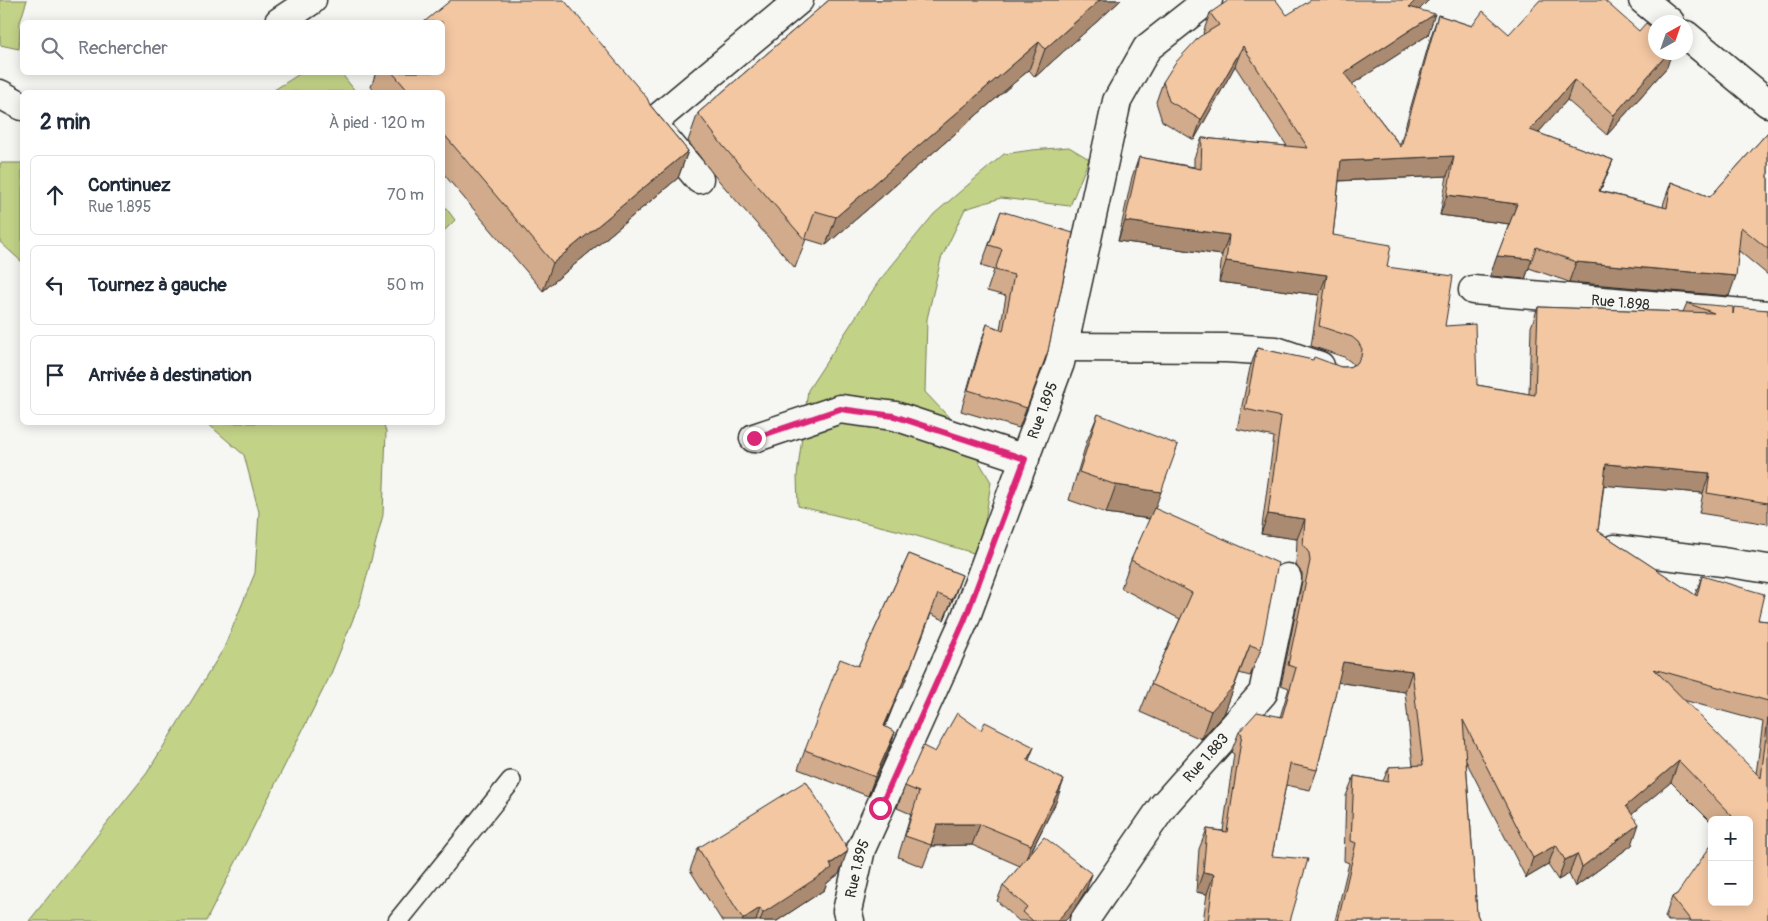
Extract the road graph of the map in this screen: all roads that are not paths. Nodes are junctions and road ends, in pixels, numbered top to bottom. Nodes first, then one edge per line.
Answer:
1 (312, 0) edge
2 (799, 0) edge
3 (1208, 0) edge
4 (1643, 0) edge
5 (1661, 15) edge
6 (282, 20) edge
7 (1693, 41) edge
8 (0, 94) edge
9 (1768, 104) edge
10 (20, 105) edge
11 (699, 180) dead end
12 (1473, 290) dead end
13 (1768, 315) edge
14 (1064, 348) junction
15 (1339, 372) edge
16 (754, 438) dead end
17 (1025, 459) junction
18 (1614, 549) edge
19 (1768, 569) edge
20 (1286, 578) dead end
21 (511, 781) dead end
22 (398, 921) edge
23 (850, 921) edge
24 (1084, 921) edge

1 - 6 street
2 - 11 street
3 - 14 street, Rue 1.895
4 - 5 street
7 - 9 street
8 - 10 street
12 - 13 street, Rue 1.898
14 - 15 street
14 - 17 street, Rue 1.895
16 - 17 street
17 - 23 street, Rue 1.895
18 - 19 street
20 - 24 street, Rue 1.883
21 - 22 lane

